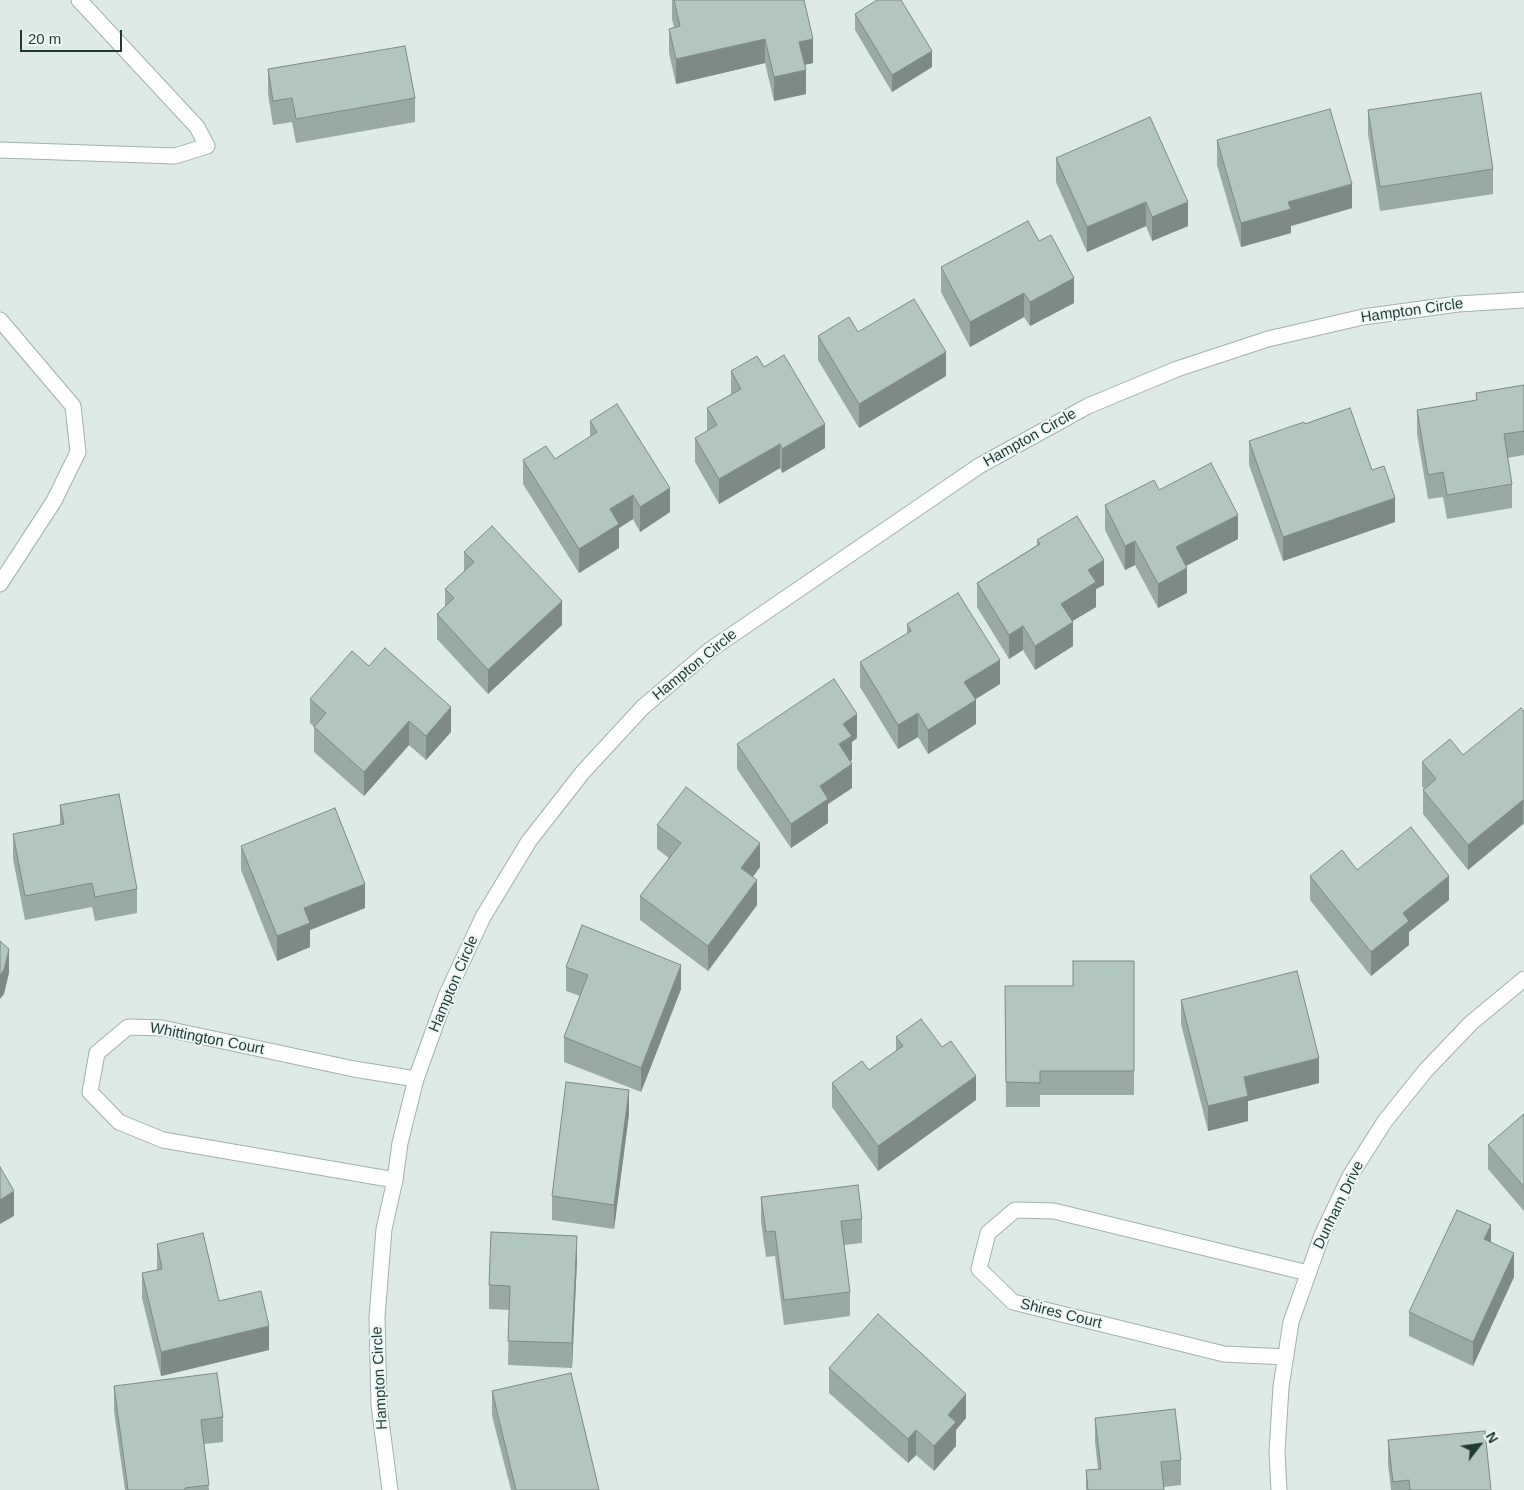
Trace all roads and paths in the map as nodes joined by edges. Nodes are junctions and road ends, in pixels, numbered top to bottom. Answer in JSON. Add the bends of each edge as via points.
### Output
{"nodes":[{"id":1,"x":78,"y":0,"type":"edge"},
{"id":2,"x":0,"y":150,"type":"edge"},
{"id":3,"x":1524,"y":300,"type":"edge"},
{"id":4,"x":0,"y":320,"type":"edge"},
{"id":5,"x":0,"y":584,"type":"edge"},
{"id":6,"x":1524,"y":979,"type":"edge"},
{"id":7,"x":416,"y":1079,"type":"junction"},
{"id":8,"x":395,"y":1180,"type":"junction"},
{"id":9,"x":1308,"y":1273,"type":"junction"},
{"id":10,"x":1286,"y":1357,"type":"junction"},
{"id":11,"x":390,"y":1490,"type":"edge"},
{"id":12,"x":1279,"y":1490,"type":"edge"}],
"edges":[{"from":1,"to":2,"type":"street","via":[[198,127],[207,146],[175,156]]},
{"from":3,"to":7,"type":"street","name":"Hampton Circle","via":[[1458,304],[1363,317],[1268,339],[1177,369],[1088,406],[979,466],[710,650],[636,714],[583,772],[529,841],[479,926],[446,996]]},
{"from":4,"to":5,"type":"street","via":[[73,406],[78,452],[54,501]]},
{"from":6,"to":9,"type":"street","name":"Dunham Drive","via":[[1471,1023],[1426,1070],[1385,1121],[1350,1176]]},
{"from":7,"to":8,"type":"street","name":"Hampton Circle","via":[[400,1143]]},
{"from":7,"to":8,"type":"street","name":"Whittington Court","via":[[354,1070],[162,1028],[128,1027],[97,1053],[90,1092],[119,1122],[163,1140]]},
{"from":8,"to":11,"type":"street","name":"Hampton Circle","via":[[384,1229],[377,1317],[379,1405]]},
{"from":9,"to":10,"type":"street","name":"Dunham Drive","via":[[1291,1322]]},
{"from":9,"to":10,"type":"street","name":"Shires Court","via":[[1054,1211],[1015,1210],[988,1233],[979,1269],[1013,1302],[1224,1354]]},
{"from":10,"to":12,"type":"street","name":"Dunham Drive","via":[[1277,1452]]}]}
